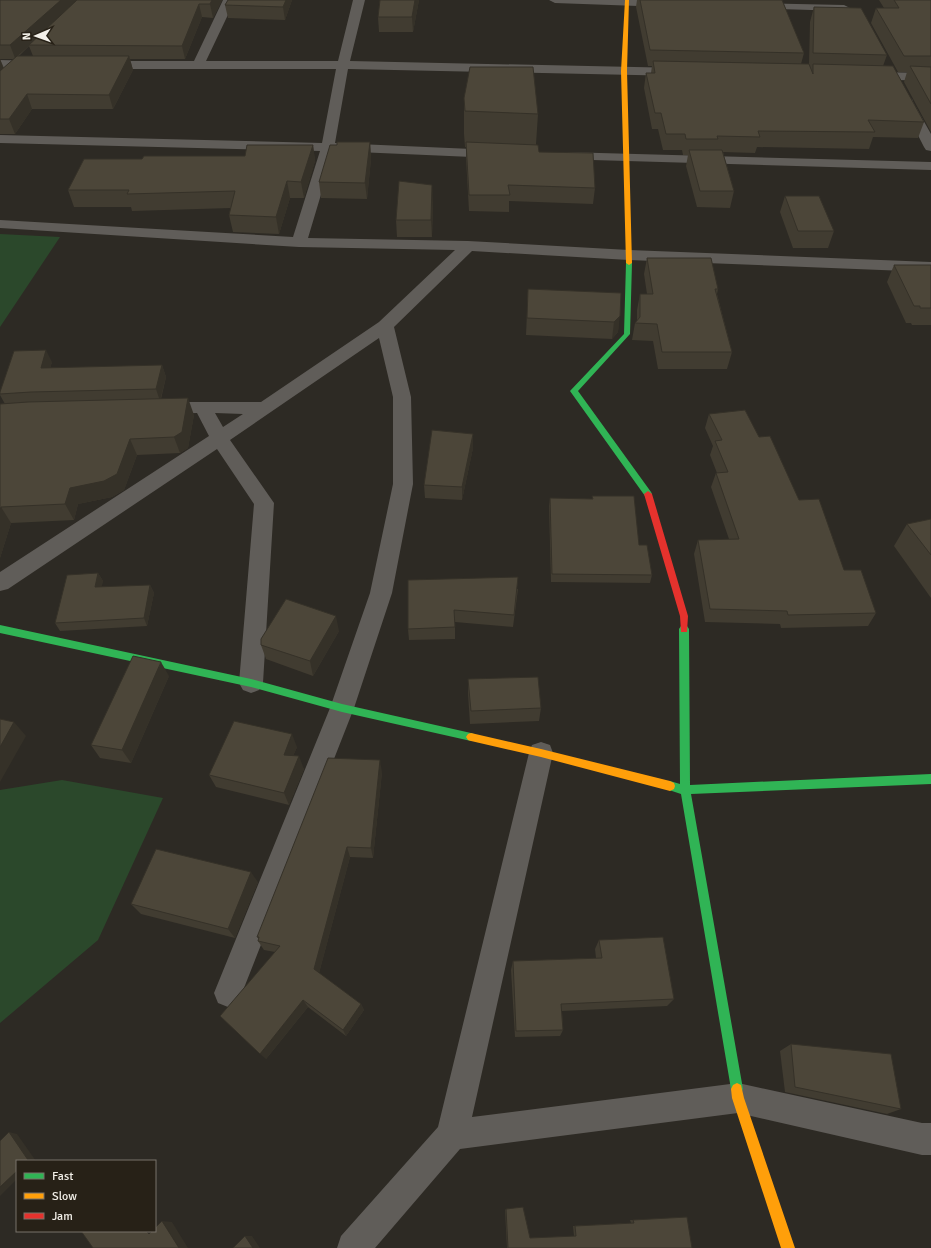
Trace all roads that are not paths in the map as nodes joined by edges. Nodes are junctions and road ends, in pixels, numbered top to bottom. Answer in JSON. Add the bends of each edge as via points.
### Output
{"nodes":[{"id":1,"x":229,"y":0,"type":"edge"},
{"id":2,"x":359,"y":0,"type":"edge"},
{"id":3,"x":555,"y":0,"type":"edge"},
{"id":4,"x":850,"y":0,"type":"edge"},
{"id":5,"x":627,"y":2,"type":"edge"},
{"id":6,"x":674,"y":4,"type":"edge"},
{"id":7,"x":745,"y":6,"type":"edge"},
{"id":8,"x":30,"y":54,"type":"edge"},
{"id":9,"x":886,"y":63,"type":"edge"},
{"id":10,"x":0,"y":64,"type":"edge"},
{"id":11,"x":49,"y":65,"type":"edge"},
{"id":12,"x":88,"y":65,"type":"edge"},
{"id":13,"x":198,"y":65,"type":"junction"},
{"id":14,"x":343,"y":65,"type":"junction"},
{"id":15,"x":14,"y":70,"type":"junction"},
{"id":16,"x":624,"y":71,"type":"junction"},
{"id":17,"x":696,"y":72,"type":"edge"},
{"id":18,"x":854,"y":76,"type":"edge"},
{"id":19,"x":893,"y":77,"type":"junction"},
{"id":20,"x":931,"y":78,"type":"edge"},
{"id":21,"x":0,"y":139,"type":"edge"},
{"id":22,"x":328,"y":147,"type":"junction"},
{"id":23,"x":931,"y":147,"type":"edge"},
{"id":24,"x":508,"y":154,"type":"edge"},
{"id":25,"x":548,"y":156,"type":"edge"},
{"id":26,"x":626,"y":159,"type":"junction"},
{"id":27,"x":931,"y":166,"type":"edge"},
{"id":28,"x":0,"y":224,"type":"edge"},
{"id":29,"x":299,"y":242,"type":"junction"},
{"id":30,"x":468,"y":246,"type":"junction"},
{"id":31,"x":629,"y":255,"type":"junction"},
{"id":32,"x":931,"y":267,"type":"edge"},
{"id":33,"x":385,"y":326,"type":"junction"},
{"id":34,"x":203,"y":407,"type":"junction"},
{"id":35,"x":147,"y":408,"type":"edge"},
{"id":36,"x":265,"y":408,"type":"junction"},
{"id":37,"x":219,"y":438,"type":"junction"},
{"id":38,"x":0,"y":583,"type":"edge"},
{"id":39,"x":0,"y":629,"type":"edge"},
{"id":40,"x":252,"y":683,"type":"junction"},
{"id":41,"x":342,"y":708,"type":"junction"},
{"id":42,"x":541,"y":753,"type":"junction"},
{"id":43,"x":931,"y":779,"type":"edge"},
{"id":44,"x":685,"y":790,"type":"junction"},
{"id":45,"x":228,"y":993,"type":"dead end"},
{"id":46,"x":738,"y":1098,"type":"junction"},
{"id":47,"x":452,"y":1135,"type":"junction"},
{"id":48,"x":931,"y":1139,"type":"edge"},
{"id":49,"x":353,"y":1248,"type":"edge"},
{"id":50,"x":788,"y":1248,"type":"edge"}],
"edges":[{"from":1,"to":13,"type":"street"},
{"from":2,"to":14,"type":"street"},
{"from":3,"to":5,"type":"street"},
{"from":4,"to":7,"type":"street","via":[[855,8]]},
{"from":5,"to":6,"type":"street"},
{"from":5,"to":16,"type":"street"},
{"from":8,"to":15,"type":"street"},
{"from":9,"to":19,"type":"street"},
{"from":10,"to":15,"type":"street"},
{"from":11,"to":15,"type":"street"},
{"from":12,"to":13,"type":"street"},
{"from":13,"to":14,"type":"street"},
{"from":14,"to":16,"type":"street"},
{"from":14,"to":22,"type":"street"},
{"from":16,"to":17,"type":"street"},
{"from":16,"to":26,"type":"street"},
{"from":18,"to":19,"type":"street"},
{"from":19,"to":20,"type":"street"},
{"from":19,"to":23,"type":"street"},
{"from":21,"to":22,"type":"street"},
{"from":22,"to":24,"type":"street"},
{"from":22,"to":29,"type":"street"},
{"from":25,"to":26,"type":"street"},
{"from":26,"to":27,"type":"street"},
{"from":26,"to":31,"type":"street"},
{"from":28,"to":29,"type":"street"},
{"from":29,"to":30,"type":"street"},
{"from":30,"to":31,"type":"street"},
{"from":30,"to":33,"type":"street"},
{"from":31,"to":32,"type":"street"},
{"from":31,"to":44,"type":"street","via":[[627,334],[574,391],[647,491],[684,616]]},
{"from":33,"to":36,"type":"street"},
{"from":33,"to":41,"type":"street","via":[[402,397],[403,484],[381,593]]},
{"from":34,"to":35,"type":"street"},
{"from":34,"to":36,"type":"street"},
{"from":34,"to":37,"type":"street"},
{"from":36,"to":37,"type":"street"},
{"from":37,"to":38,"type":"street"},
{"from":37,"to":40,"type":"street","via":[[264,503]]},
{"from":39,"to":40,"type":"street"},
{"from":40,"to":41,"type":"street"},
{"from":41,"to":42,"type":"street"},
{"from":41,"to":45,"type":"street"},
{"from":42,"to":44,"type":"street"},
{"from":42,"to":47,"type":"street"},
{"from":43,"to":44,"type":"street"},
{"from":44,"to":46,"type":"street"},
{"from":46,"to":47,"type":"street"},
{"from":46,"to":48,"type":"street"},
{"from":46,"to":50,"type":"street"},
{"from":47,"to":49,"type":"street"}]}
